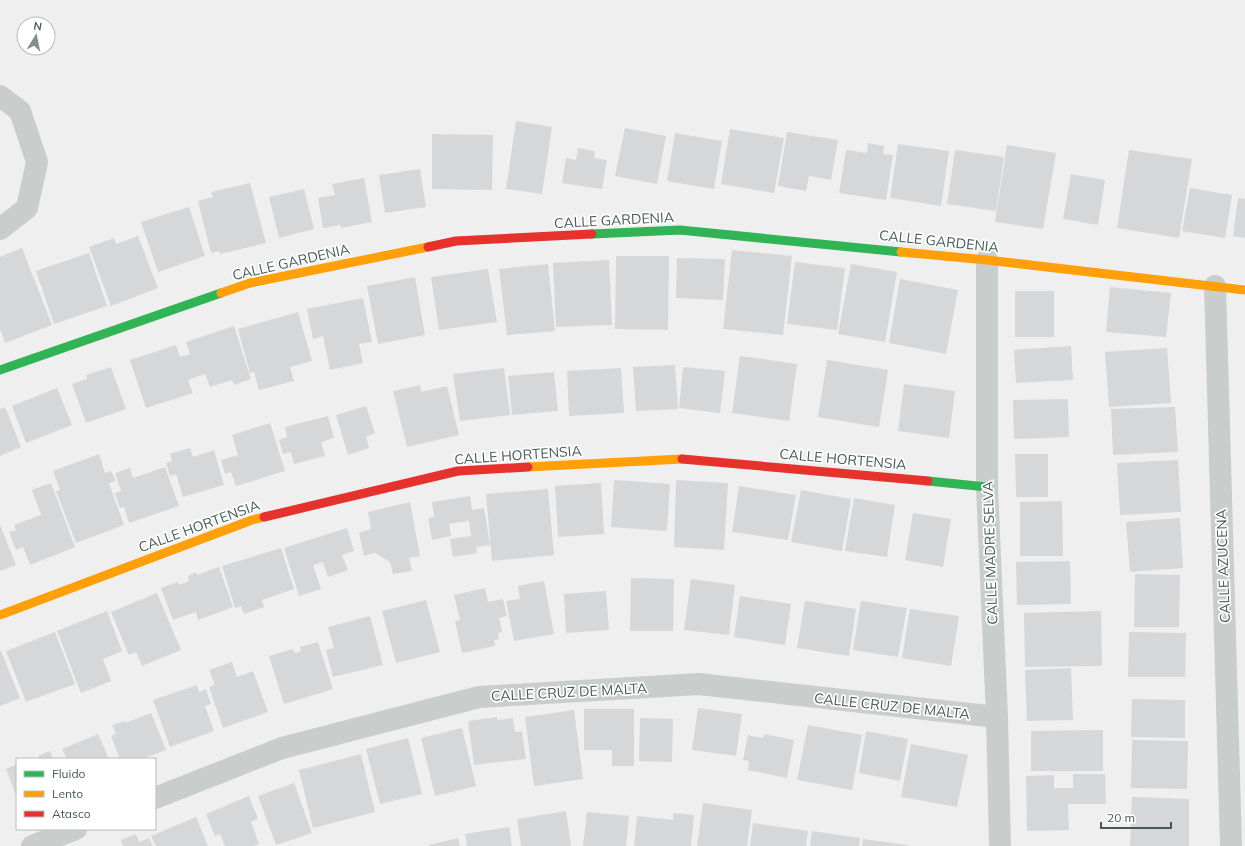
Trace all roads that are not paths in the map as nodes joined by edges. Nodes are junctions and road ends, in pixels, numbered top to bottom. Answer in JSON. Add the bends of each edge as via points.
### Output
{"nodes":[{"id":1,"x":0,"y":96,"type":"edge"},
{"id":2,"x":0,"y":229,"type":"edge"},
{"id":3,"x":987,"y":260,"type":"junction"},
{"id":4,"x":1215,"y":286,"type":"junction"},
{"id":5,"x":1245,"y":290,"type":"edge"},
{"id":6,"x":0,"y":370,"type":"edge"},
{"id":7,"x":987,"y":487,"type":"junction"},
{"id":8,"x":0,"y":615,"type":"edge"},
{"id":9,"x":997,"y":717,"type":"junction"},
{"id":10,"x":156,"y":798,"type":"edge"},
{"id":11,"x":73,"y":830,"type":"edge"},
{"id":12,"x":32,"y":846,"type":"edge"},
{"id":13,"x":1000,"y":846,"type":"edge"},
{"id":14,"x":1231,"y":846,"type":"edge"}],
"edges":[{"from":1,"to":2,"type":"street","via":[[20,111],[37,162],[26,208]]},
{"from":3,"to":4,"type":"street","name":"CALLE GARDENIA"},
{"from":3,"to":6,"type":"street","name":"CALLE GARDENIA","via":[[680,230],[456,241],[250,283]]},
{"from":3,"to":7,"type":"street","name":"CALLE MADRE SELVA"},
{"from":4,"to":5,"type":"street","name":"CALLE GARDENIA"},
{"from":4,"to":14,"type":"street","name":"CALLE AZUCENA"},
{"from":7,"to":8,"type":"street","name":"CALLE HORTENSIA","via":[[687,459],[458,471],[252,520]]},
{"from":7,"to":9,"type":"street","name":"CALLE MADRE SELVA"},
{"from":9,"to":10,"type":"street","name":"CALLE CRUZ DE MALTA","via":[[699,684],[479,697],[282,748]]},
{"from":9,"to":13,"type":"street","name":"CALLE MADRE SELVA"},
{"from":11,"to":12,"type":"street"}]}
